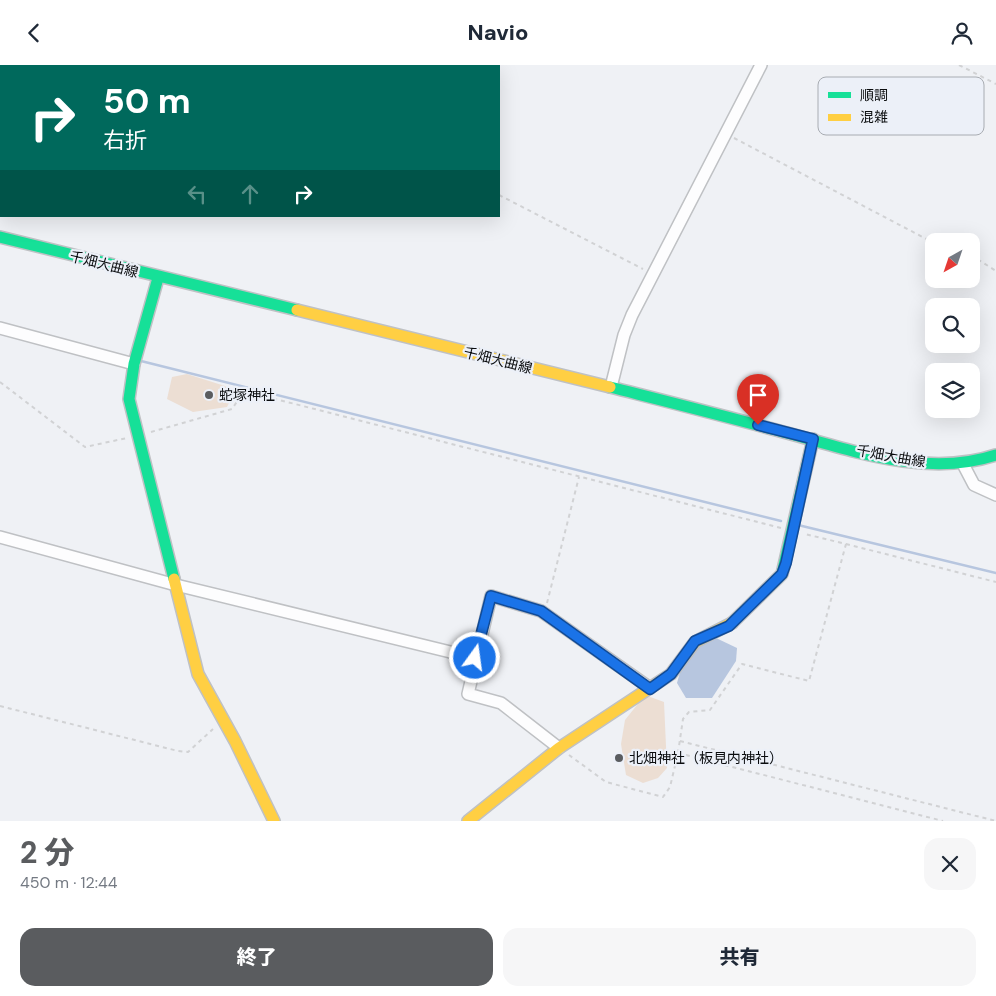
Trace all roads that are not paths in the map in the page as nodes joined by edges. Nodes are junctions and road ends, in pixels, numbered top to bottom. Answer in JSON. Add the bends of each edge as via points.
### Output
{"nodes":[{"id":1,"x":761,"y":65,"type":"edge"},
{"id":2,"x":0,"y":237,"type":"edge"},
{"id":3,"x":158,"y":277,"type":"junction"},
{"id":4,"x":0,"y":328,"type":"edge"},
{"id":5,"x":134,"y":364,"type":"junction"},
{"id":6,"x":612,"y":387,"type":"junction"},
{"id":7,"x":813,"y":439,"type":"junction"},
{"id":8,"x":996,"y":455,"type":"edge"},
{"id":9,"x":963,"y":464,"type":"junction"},
{"id":10,"x":996,"y":495,"type":"edge"},
{"id":11,"x":0,"y":537,"type":"edge"},
{"id":12,"x":176,"y":585,"type":"junction"},
{"id":13,"x":475,"y":658,"type":"junction"},
{"id":14,"x":650,"y":689,"type":"junction"},
{"id":15,"x":559,"y":747,"type":"junction"},
{"id":16,"x":274,"y":821,"type":"edge"},
{"id":17,"x":468,"y":821,"type":"edge"}],
"edges":[{"from":1,"to":6,"type":"street","via":[[624,335]]},
{"from":2,"to":3,"type":"street","name":"千畑大曲線"},
{"from":3,"to":5,"type":"street"},
{"from":3,"to":6,"type":"street","name":"千畑大曲線"},
{"from":4,"to":5,"type":"street"},
{"from":5,"to":12,"type":"street","via":[[129,399]]},
{"from":6,"to":7,"type":"street","name":"千畑大曲線"},
{"from":7,"to":9,"type":"street","name":"千畑大曲線","via":[[908,461]]},
{"from":7,"to":14,"type":"street","via":[[782,574],[729,626],[695,641],[671,674]]},
{"from":8,"to":9,"type":"street","name":"千畑大曲線"},
{"from":9,"to":10,"type":"street","via":[[974,485]]},
{"from":11,"to":12,"type":"street"},
{"from":12,"to":13,"type":"street"},
{"from":12,"to":16,"type":"street","via":[[198,674]]},
{"from":13,"to":14,"type":"street","via":[[491,596],[541,611]]},
{"from":13,"to":15,"type":"street","via":[[468,694],[500,703]]},
{"from":14,"to":15,"type":"street"},
{"from":15,"to":17,"type":"street"}]}
